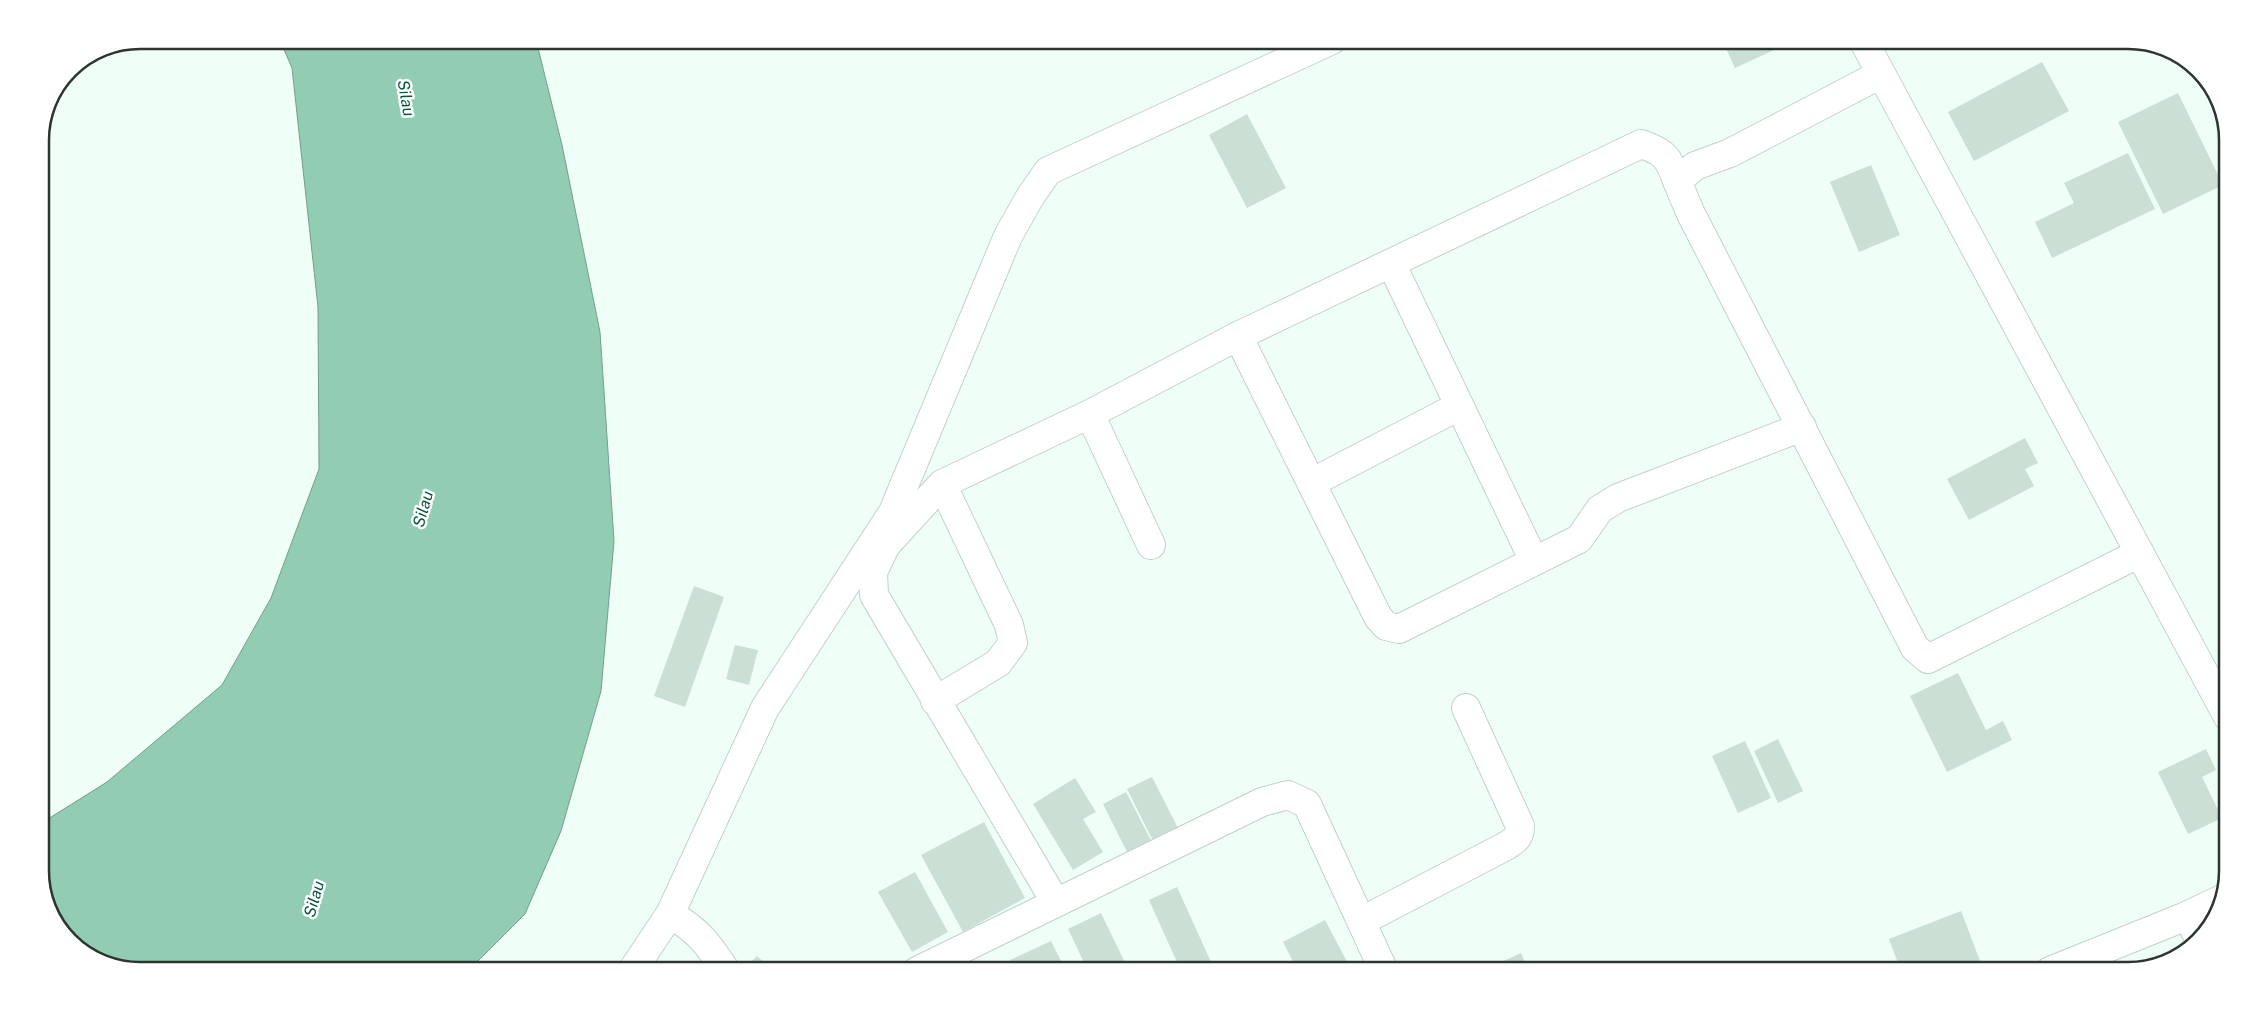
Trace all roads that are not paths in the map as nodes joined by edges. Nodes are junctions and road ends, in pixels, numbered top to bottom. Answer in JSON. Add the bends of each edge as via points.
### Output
{"nodes":[{"id":1,"x":1312,"y":49,"type":"edge"},
{"id":2,"x":1868,"y":49,"type":"edge"},
{"id":3,"x":1881,"y":74,"type":"junction"},
{"id":4,"x":1677,"y":181,"type":"junction"},
{"id":5,"x":1391,"y":263,"type":"junction"},
{"id":6,"x":1238,"y":336,"type":"junction"},
{"id":7,"x":1459,"y":406,"type":"junction"},
{"id":8,"x":1090,"y":414,"type":"junction"},
{"id":9,"x":1802,"y":427,"type":"junction"},
{"id":10,"x":1311,"y":483,"type":"junction"},
{"id":11,"x":942,"y":484,"type":"junction"},
{"id":12,"x":1151,"y":545,"type":"dead end"},
{"id":13,"x":2140,"y":554,"type":"junction"},
{"id":14,"x":1534,"y":561,"type":"junction"},
{"id":15,"x":2219,"y":700,"type":"edge"},
{"id":16,"x":936,"y":701,"type":"junction"},
{"id":17,"x":1466,"y":708,"type":"dead end"},
{"id":18,"x":1056,"y":903,"type":"junction"},
{"id":19,"x":2211,"y":908,"type":"edge"},
{"id":20,"x":670,"y":914,"type":"junction"},
{"id":21,"x":1362,"y":921,"type":"junction"},
{"id":22,"x":2189,"y":928,"type":"edge"},
{"id":23,"x":638,"y":962,"type":"edge"},
{"id":24,"x":720,"y":962,"type":"edge"},
{"id":25,"x":935,"y":962,"type":"edge"},
{"id":26,"x":1380,"y":962,"type":"edge"},
{"id":27,"x":2079,"y":962,"type":"edge"}],
"edges":[{"from":1,"to":20,"type":"street","via":[[1048,171],[1008,236],[892,512],[765,708]]},
{"from":2,"to":3,"type":"street"},
{"from":3,"to":4,"type":"street","via":[[1730,152],[1695,166]]},
{"from":3,"to":13,"type":"street"},
{"from":4,"to":5,"type":"street","via":[[1670,161],[1658,150],[1641,144]]},
{"from":4,"to":9,"type":"street"},
{"from":5,"to":6,"type":"street"},
{"from":5,"to":7,"type":"street"},
{"from":6,"to":8,"type":"street"},
{"from":6,"to":10,"type":"street"},
{"from":7,"to":10,"type":"street"},
{"from":7,"to":14,"type":"street"},
{"from":8,"to":11,"type":"street"},
{"from":8,"to":12,"type":"street"},
{"from":9,"to":13,"type":"street","via":[[1915,648],[1928,659]]},
{"from":9,"to":14,"type":"street","via":[[1618,498],[1600,509],[1579,539]]},
{"from":10,"to":14,"type":"street","via":[[1378,618],[1386,626],[1398,629]]},
{"from":11,"to":16,"type":"street","via":[[886,545],[873,572],[874,595]]},
{"from":11,"to":16,"type":"street","via":[[1009,625],[1013,643],[998,663]]},
{"from":13,"to":15,"type":"street"},
{"from":16,"to":18,"type":"street"},
{"from":17,"to":21,"type":"street","via":[[1520,826],[1520,834],[1517,840]]},
{"from":18,"to":21,"type":"street","via":[[1262,802],[1288,795],[1307,804]]},
{"from":18,"to":25,"type":"street"},
{"from":19,"to":22,"type":"street"},
{"from":20,"to":23,"type":"street"},
{"from":20,"to":24,"type":"street","via":[[692,927]]},
{"from":21,"to":26,"type":"street"},
{"from":22,"to":27,"type":"street"}]}
